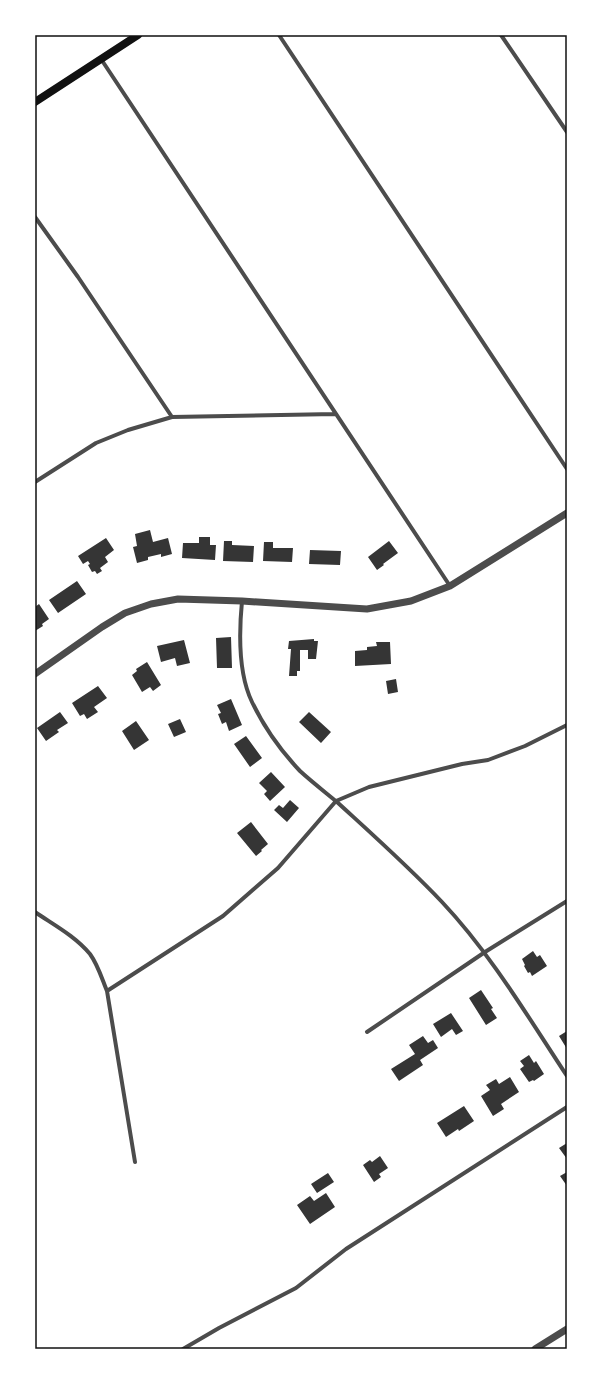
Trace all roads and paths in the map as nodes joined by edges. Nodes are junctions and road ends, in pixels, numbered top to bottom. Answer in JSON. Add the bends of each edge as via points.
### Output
{"nodes":[{"id":1,"x":138,"y":35,"type":"edge"},
{"id":2,"x":279,"y":35,"type":"edge"},
{"id":3,"x":501,"y":35,"type":"edge"},
{"id":4,"x":101,"y":59,"type":"junction"},
{"id":5,"x":35,"y":102,"type":"edge"},
{"id":6,"x":567,"y":132,"type":"edge"},
{"id":7,"x":35,"y":217,"type":"edge"},
{"id":8,"x":335,"y":414,"type":"junction"},
{"id":9,"x":172,"y":417,"type":"junction"},
{"id":10,"x":567,"y":470,"type":"edge"},
{"id":11,"x":35,"y":482,"type":"edge"},
{"id":12,"x":567,"y":513,"type":"edge"},
{"id":13,"x":450,"y":586,"type":"junction"},
{"id":14,"x":242,"y":601,"type":"junction"},
{"id":15,"x":35,"y":674,"type":"edge"},
{"id":16,"x":567,"y":724,"type":"edge"},
{"id":17,"x":336,"y":801,"type":"junction"},
{"id":18,"x":567,"y":901,"type":"edge"},
{"id":19,"x":35,"y":912,"type":"edge"},
{"id":20,"x":485,"y":952,"type":"junction"},
{"id":21,"x":107,"y":991,"type":"junction"},
{"id":22,"x":367,"y":1032,"type":"dead end"},
{"id":23,"x":567,"y":1076,"type":"edge"},
{"id":24,"x":567,"y":1107,"type":"edge"},
{"id":25,"x":135,"y":1162,"type":"dead end"},
{"id":26,"x":567,"y":1329,"type":"edge"},
{"id":27,"x":184,"y":1349,"type":"edge"},
{"id":28,"x":535,"y":1349,"type":"edge"}],
"edges":[{"from":1,"to":4,"type":"main road"},
{"from":2,"to":10,"type":"street"},
{"from":3,"to":6,"type":"street"},
{"from":4,"to":5,"type":"main road"},
{"from":4,"to":8,"type":"street"},
{"from":7,"to":9,"type":"street"},
{"from":8,"to":9,"type":"street"},
{"from":8,"to":13,"type":"street"},
{"from":9,"to":11,"type":"street","via":[[96,443]]},
{"from":12,"to":13,"type":"street"},
{"from":13,"to":14,"type":"street","via":[[411,601],[367,609]]},
{"from":14,"to":15,"type":"street","via":[[178,599],[151,604],[125,613]]},
{"from":14,"to":17,"type":"street","via":[[240,651],[251,701],[267,730],[288,757]]},
{"from":16,"to":17,"type":"street","via":[[525,746],[488,760],[369,787]]},
{"from":17,"to":20,"type":"street","via":[[443,903]]},
{"from":17,"to":21,"type":"street","via":[[278,868],[240,902],[223,916]]},
{"from":18,"to":20,"type":"street"},
{"from":19,"to":21,"type":"street","via":[[72,936],[90,954]]},
{"from":20,"to":22,"type":"street"},
{"from":20,"to":23,"type":"street"},
{"from":21,"to":25,"type":"street"},
{"from":24,"to":27,"type":"street","via":[[346,1249],[296,1288]]},
{"from":26,"to":28,"type":"street"}]}
